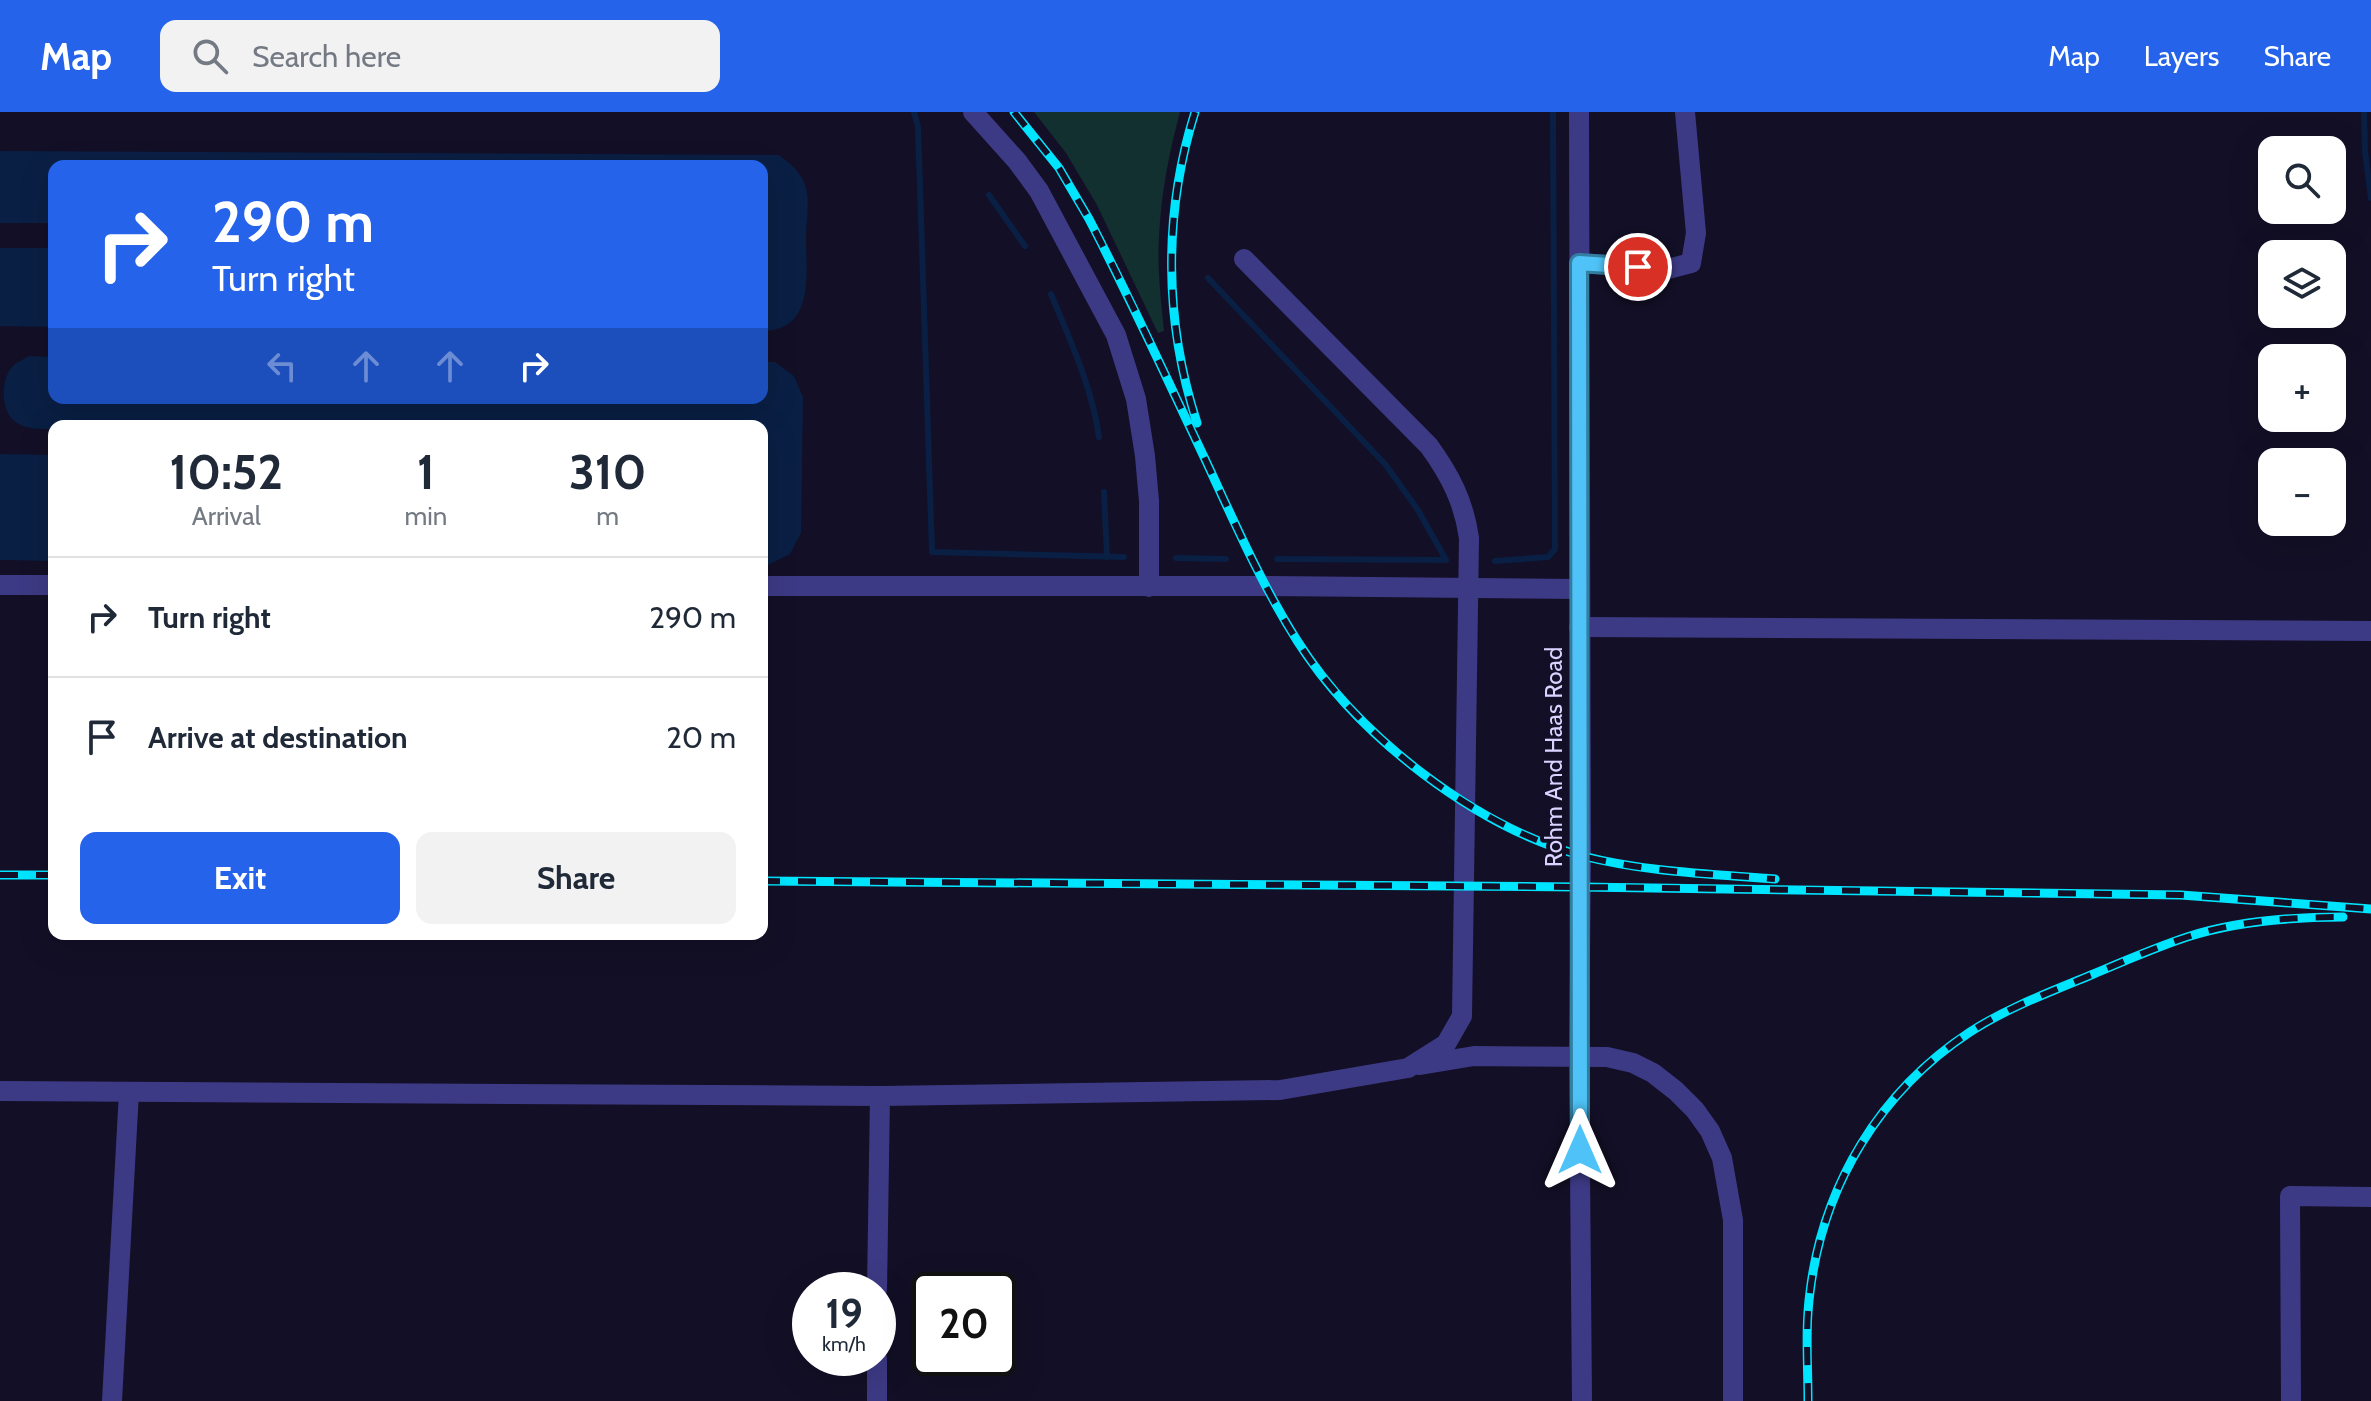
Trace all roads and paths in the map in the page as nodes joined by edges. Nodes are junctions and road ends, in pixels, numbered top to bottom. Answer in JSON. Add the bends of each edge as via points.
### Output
{"nodes":[{"id":1,"x":973,"y":112,"type":"edge"},
{"id":2,"x":1579,"y":112,"type":"edge"},
{"id":3,"x":1685,"y":112,"type":"edge"},
{"id":4,"x":1244,"y":259,"type":"dead end"},
{"id":5,"x":1579,"y":263,"type":"junction"},
{"id":6,"x":0,"y":585,"type":"edge"},
{"id":7,"x":48,"y":585,"type":"edge"},
{"id":8,"x":768,"y":586,"type":"edge"},
{"id":9,"x":1149,"y":587,"type":"junction"},
{"id":10,"x":1468,"y":587,"type":"junction"},
{"id":11,"x":1579,"y":589,"type":"junction"},
{"id":12,"x":1579,"y":627,"type":"junction"},
{"id":13,"x":2371,"y":631,"type":"edge"},
{"id":14,"x":1579,"y":1056,"type":"junction"},
{"id":15,"x":1408,"y":1068,"type":"junction"},
{"id":16,"x":0,"y":1091,"type":"edge"},
{"id":17,"x":129,"y":1092,"type":"junction"},
{"id":18,"x":880,"y":1096,"type":"junction"},
{"id":19,"x":2371,"y":1197,"type":"edge"},
{"id":20,"x":877,"y":1272,"type":"edge"},
{"id":21,"x":877,"y":1376,"type":"edge"},
{"id":22,"x":112,"y":1401,"type":"edge"},
{"id":23,"x":877,"y":1401,"type":"edge"},
{"id":24,"x":1582,"y":1401,"type":"edge"},
{"id":25,"x":1733,"y":1401,"type":"edge"},
{"id":26,"x":2291,"y":1401,"type":"edge"}],
"edges":[{"from":1,"to":9,"type":"street","via":[[1039,191],[1116,335],[1136,399],[1145,456]]},
{"from":2,"to":5,"type":"street","name":"Rohm And Haas Road"},
{"from":3,"to":5,"type":"street","via":[[1696,233],[1691,263],[1668,269]]},
{"from":4,"to":10,"type":"street","via":[[1443,465],[1466,516]]},
{"from":5,"to":11,"type":"street","name":"Rohm And Haas Road"},
{"from":6,"to":7,"type":"street"},
{"from":8,"to":9,"type":"street"},
{"from":9,"to":10,"type":"street"},
{"from":10,"to":11,"type":"street"},
{"from":10,"to":15,"type":"street","via":[[1462,1016],[1446,1044]]},
{"from":11,"to":12,"type":"street","name":"Rohm And Haas Road"},
{"from":12,"to":13,"type":"street"},
{"from":12,"to":14,"type":"street","name":"Rohm And Haas Road"},
{"from":14,"to":15,"type":"street","via":[[1474,1056]]},
{"from":14,"to":24,"type":"street","name":"Rohm And Haas Road"},
{"from":14,"to":25,"type":"street","via":[[1607,1057],[1653,1073],[1695,1110],[1710,1131],[1722,1158],[1733,1220]]},
{"from":15,"to":18,"type":"street","via":[[1280,1090]]},
{"from":16,"to":17,"type":"street"},
{"from":17,"to":18,"type":"street"},
{"from":17,"to":22,"type":"street"},
{"from":18,"to":20,"type":"street"},
{"from":19,"to":26,"type":"street","via":[[2290,1196]]},
{"from":21,"to":23,"type":"street"}]}
